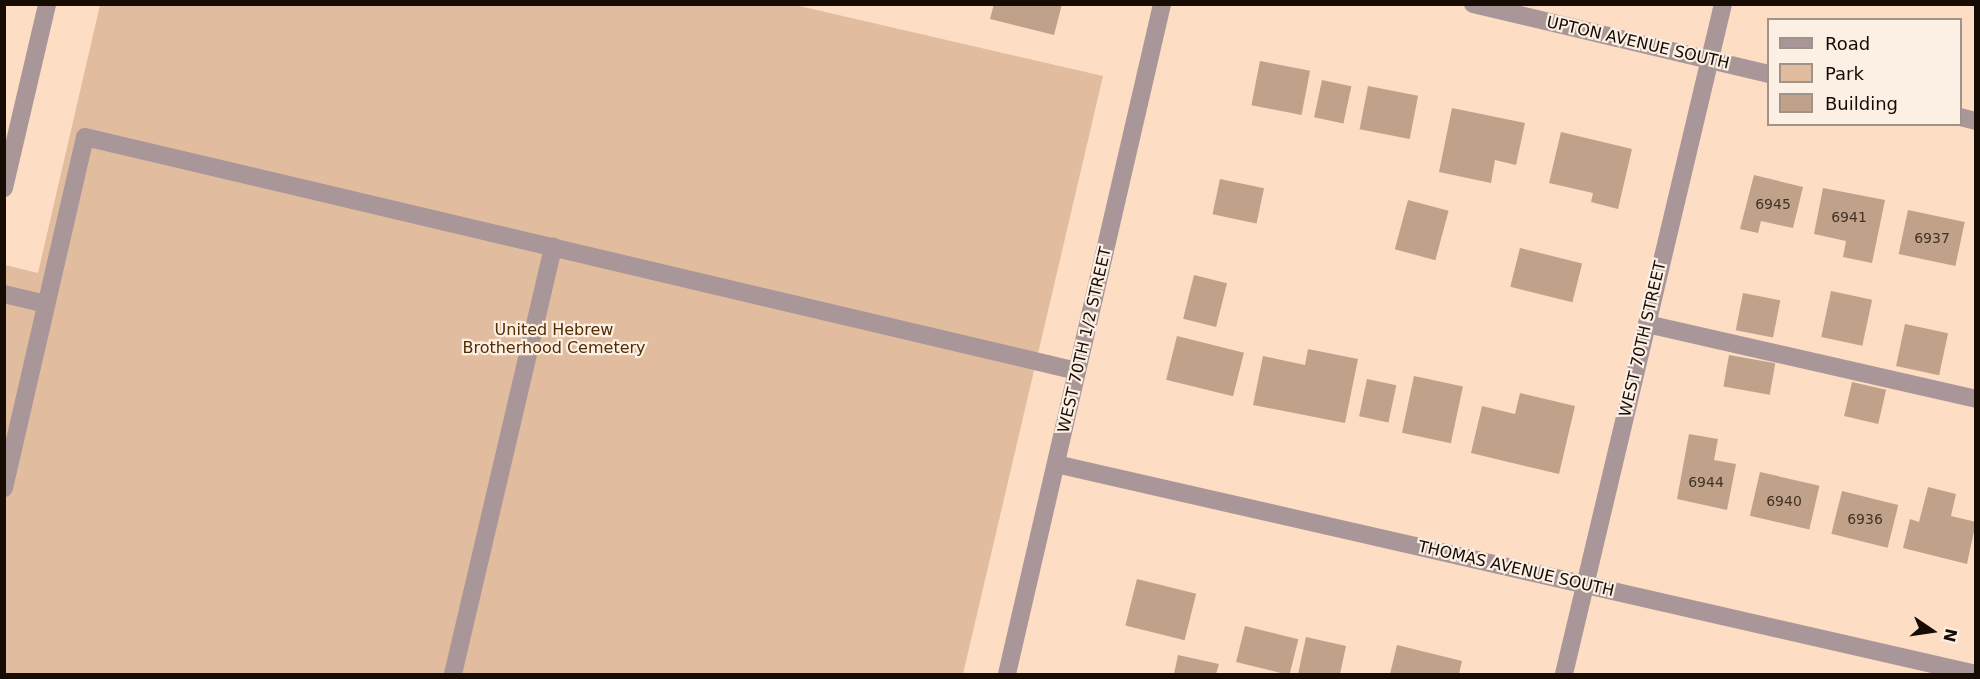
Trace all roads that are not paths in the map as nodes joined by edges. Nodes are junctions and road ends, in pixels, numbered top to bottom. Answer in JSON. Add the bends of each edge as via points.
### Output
{"nodes":[{"id":1,"x":47,"y":4,"type":"edge"},
{"id":2,"x":1162,"y":4,"type":"edge"},
{"id":3,"x":1473,"y":4,"type":"edge"},
{"id":4,"x":1723,"y":4,"type":"edge"},
{"id":5,"x":1710,"y":60,"type":"junction"},
{"id":6,"x":1767,"y":74,"type":"edge"},
{"id":7,"x":4,"y":188,"type":"edge"},
{"id":8,"x":553,"y":247,"type":"junction"},
{"id":9,"x":4,"y":294,"type":"edge"},
{"id":10,"x":46,"y":304,"type":"junction"},
{"id":11,"x":1647,"y":324,"type":"junction"},
{"id":12,"x":1077,"y":371,"type":"junction"},
{"id":13,"x":1976,"y":399,"type":"edge"},
{"id":14,"x":1056,"y":464,"type":"junction"},
{"id":15,"x":4,"y":488,"type":"edge"},
{"id":16,"x":1585,"y":585,"type":"junction"},
{"id":17,"x":1976,"y":674,"type":"edge"},
{"id":18,"x":453,"y":675,"type":"edge"},
{"id":19,"x":1006,"y":675,"type":"edge"},
{"id":20,"x":1564,"y":675,"type":"edge"}],
"edges":[{"from":1,"to":7,"type":"street"},
{"from":2,"to":12,"type":"street","name":"WEST 70TH 1/2 STREET"},
{"from":3,"to":5,"type":"street","name":"UPTON AVENUE SOUTH"},
{"from":4,"to":5,"type":"street","name":"WEST 70TH STREET"},
{"from":5,"to":6,"type":"street","name":"UPTON AVENUE SOUTH"},
{"from":5,"to":11,"type":"street","name":"WEST 70TH STREET"},
{"from":8,"to":10,"type":"street","via":[[85,137]]},
{"from":8,"to":12,"type":"street"},
{"from":8,"to":18,"type":"street"},
{"from":9,"to":10,"type":"street"},
{"from":10,"to":15,"type":"street"},
{"from":11,"to":13,"type":"street"},
{"from":11,"to":16,"type":"street","name":"WEST 70TH STREET"},
{"from":12,"to":14,"type":"street","name":"WEST 70TH 1/2 STREET"},
{"from":14,"to":16,"type":"street","name":"THOMAS AVENUE SOUTH"},
{"from":14,"to":19,"type":"street","name":"WEST 70TH 1/2 STREET"},
{"from":16,"to":17,"type":"street","name":"THOMAS AVENUE SOUTH"},
{"from":16,"to":20,"type":"street","name":"WEST 70TH STREET"}]}
